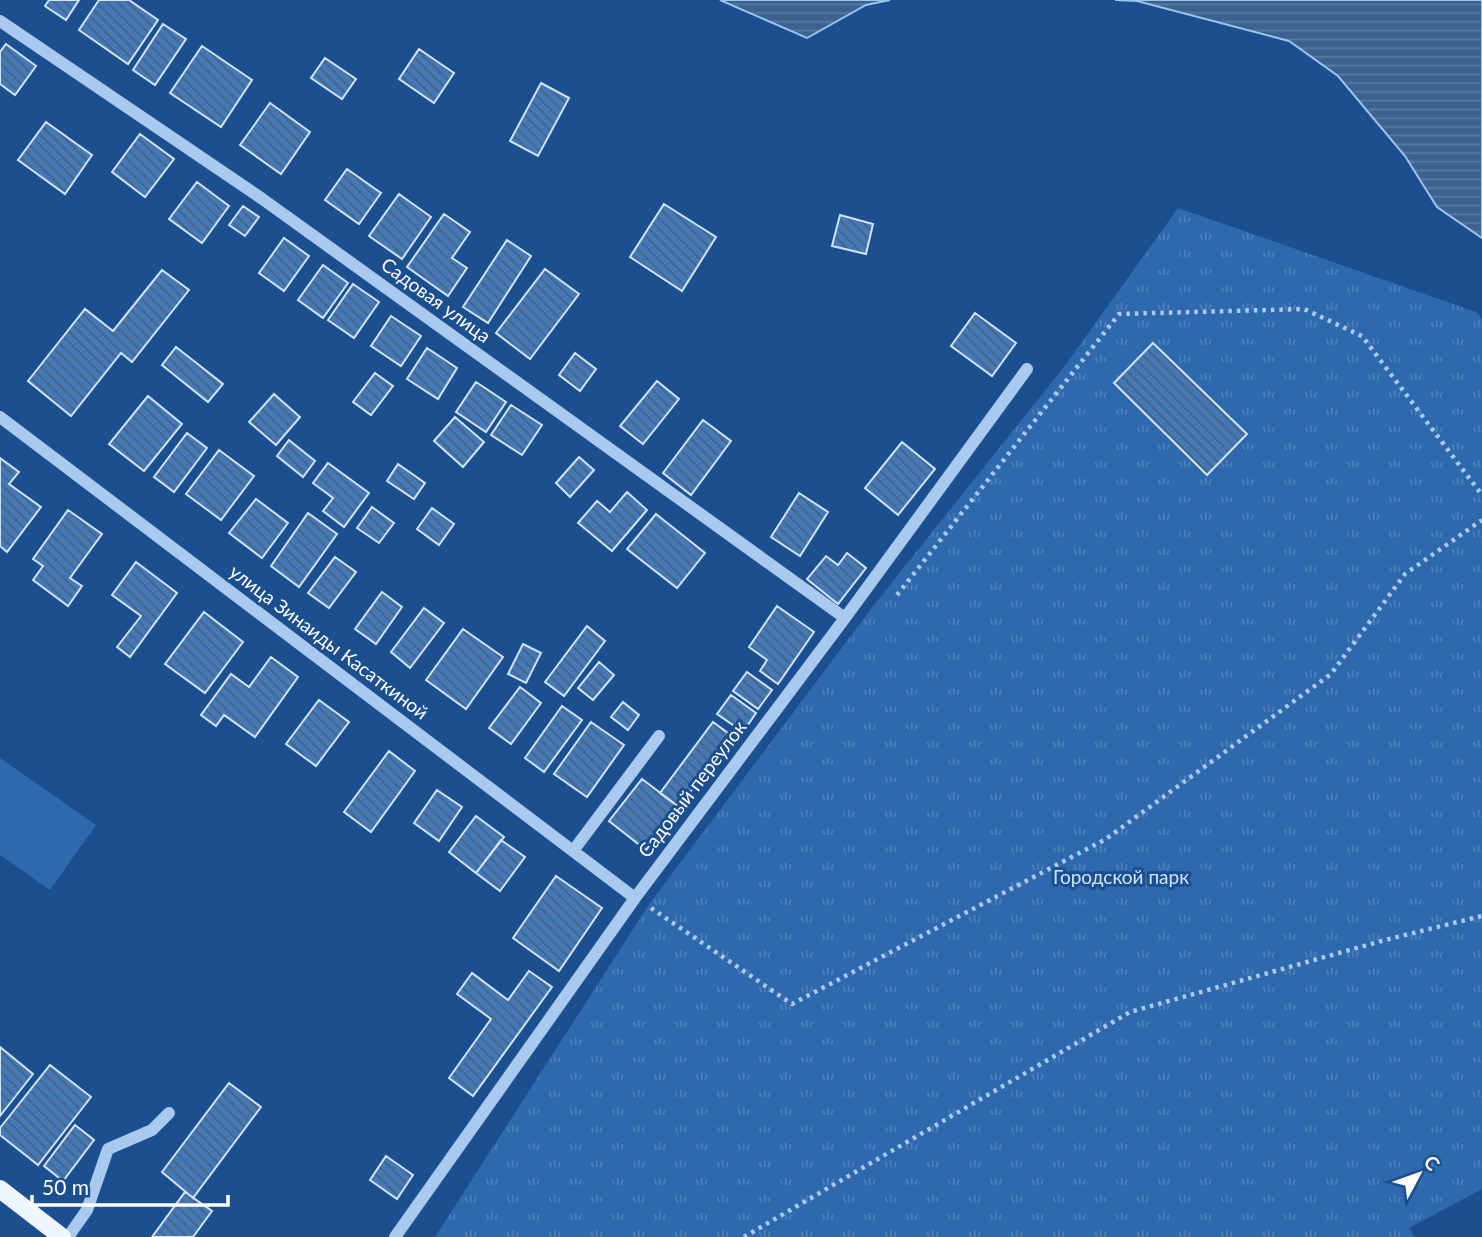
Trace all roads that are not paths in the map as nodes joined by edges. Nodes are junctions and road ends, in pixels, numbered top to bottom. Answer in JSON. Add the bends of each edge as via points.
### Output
{"nodes":[{"id":1,"x":0,"y":21,"type":"edge"},
{"id":2,"x":1027,"y":369,"type":"dead end"},
{"id":3,"x":0,"y":417,"type":"edge"},
{"id":4,"x":845,"y":618,"type":"junction"},
{"id":5,"x":659,"y":736,"type":"dead end"},
{"id":6,"x":573,"y":851,"type":"junction"},
{"id":7,"x":635,"y":898,"type":"junction"},
{"id":8,"x":169,"y":1113,"type":"dead end"},
{"id":9,"x":0,"y":1189,"type":"edge"},
{"id":10,"x":62,"y":1237,"type":"edge"},
{"id":11,"x":68,"y":1237,"type":"edge"},
{"id":12,"x":395,"y":1237,"type":"edge"}],
"edges":[{"from":1,"to":4,"type":"street","name":"Садовая улица","via":[[261,198]]},
{"from":2,"to":4,"type":"street","name":"Садовый переулок"},
{"from":3,"to":6,"type":"street","name":"улица Зинаиды Касаткиной"},
{"from":4,"to":7,"type":"street","name":"Садовый переулок"},
{"from":5,"to":6,"type":"street"},
{"from":6,"to":7,"type":"street","name":"улица Зинаиды Касаткиной"},
{"from":7,"to":12,"type":"street","name":"Садовый переулок"},
{"from":8,"to":11,"type":"street","via":[[152,1130],[107,1149],[87,1210]]},
{"from":9,"to":10,"type":"main road"}]}
